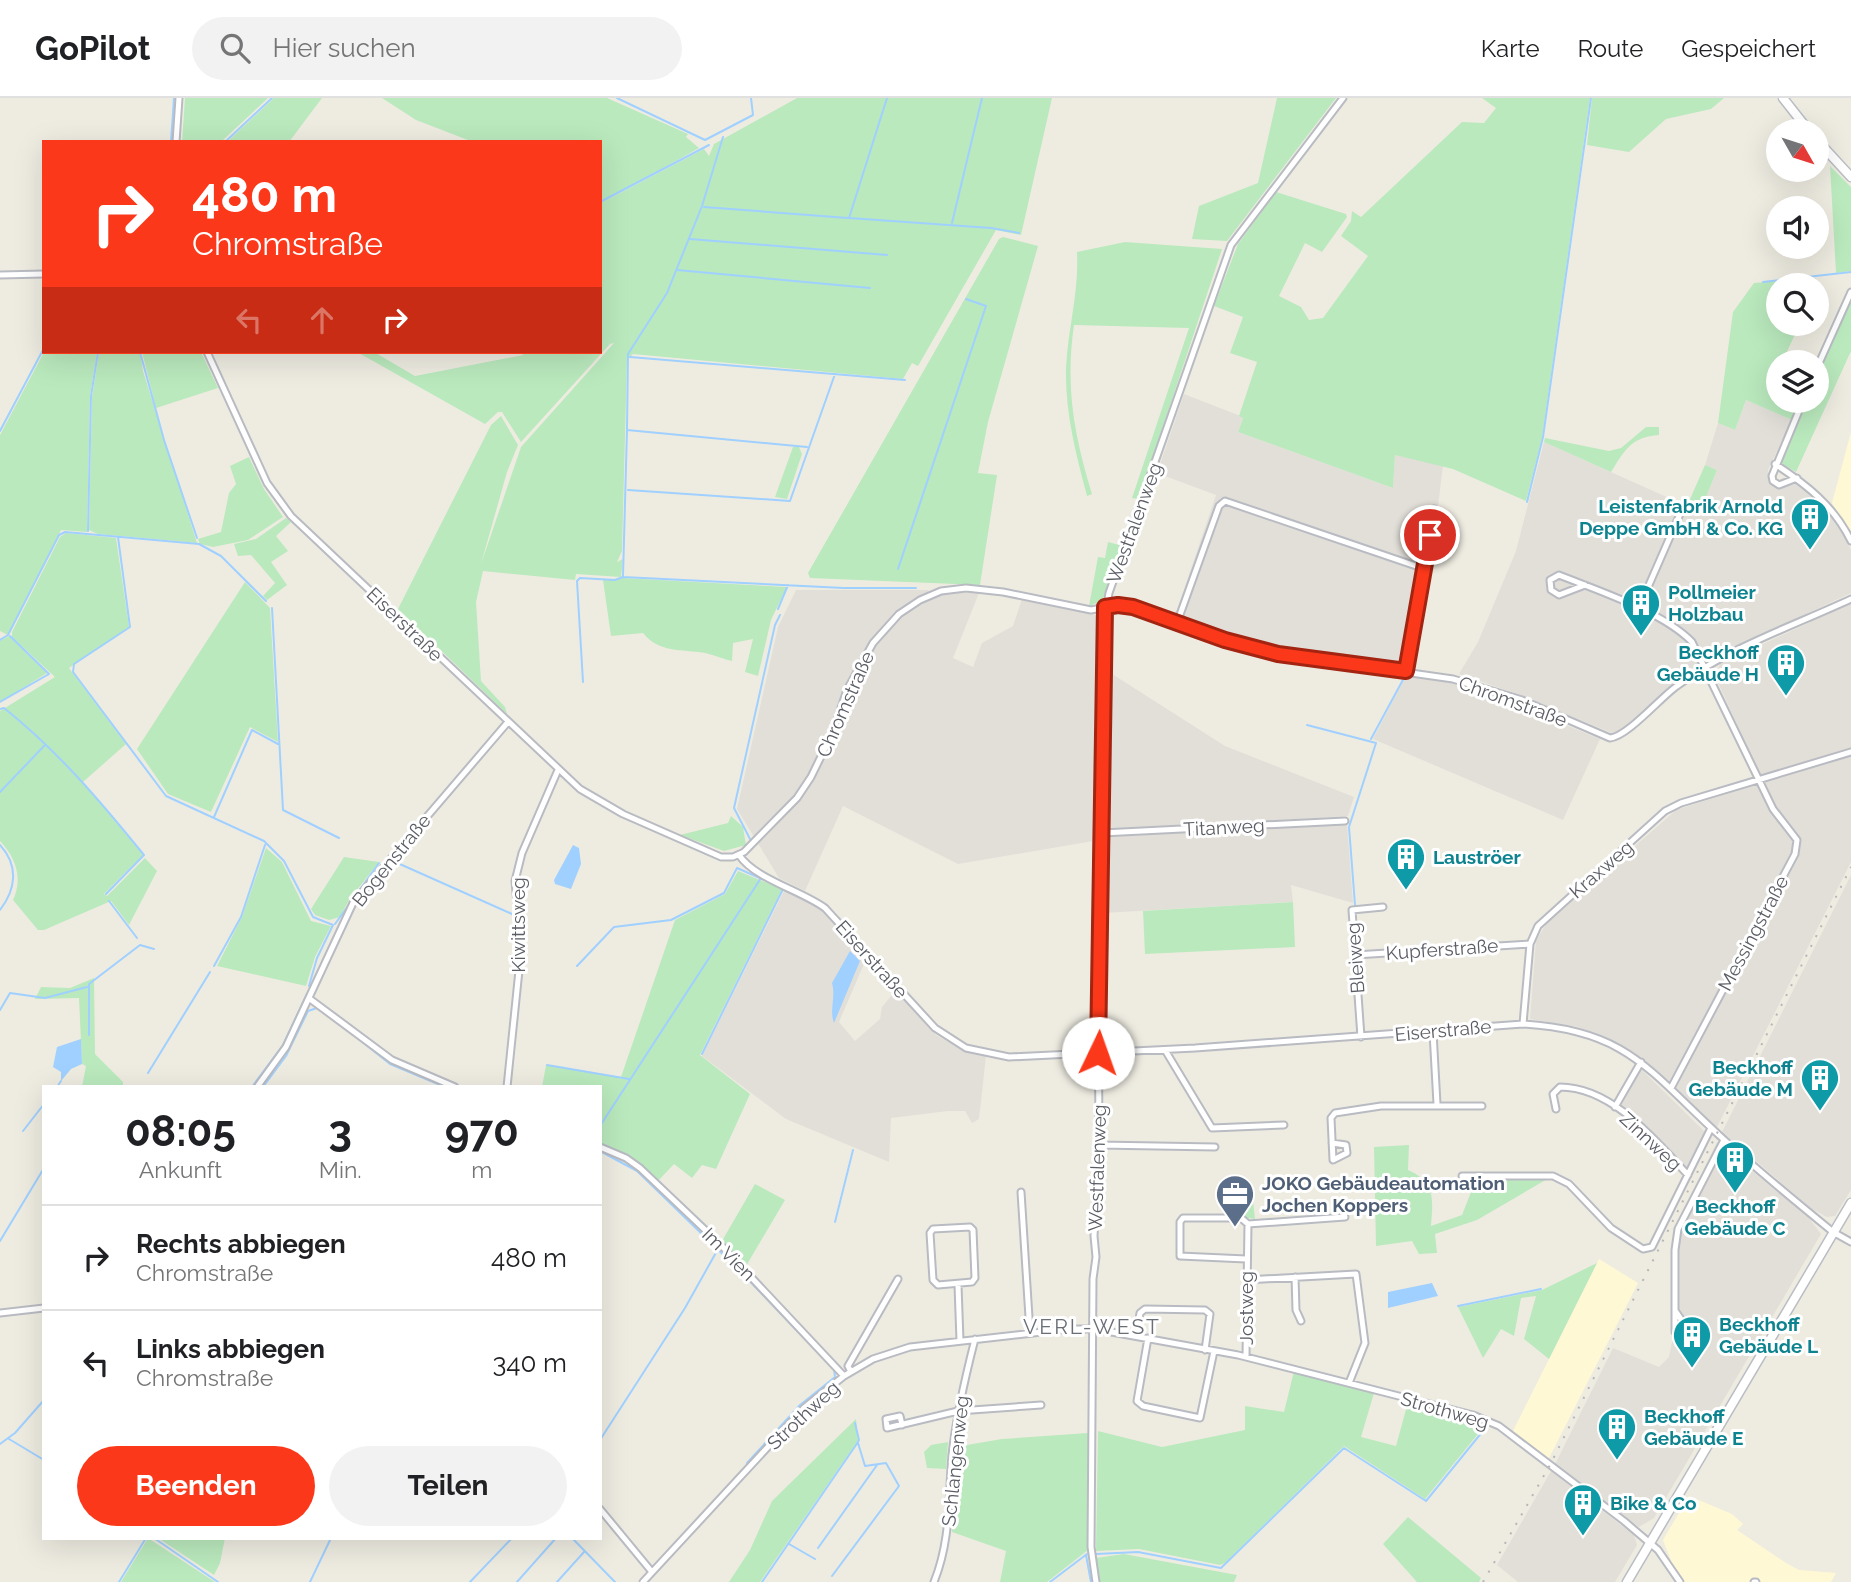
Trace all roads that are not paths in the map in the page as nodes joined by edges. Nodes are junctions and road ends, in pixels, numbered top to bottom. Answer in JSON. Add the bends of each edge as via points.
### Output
{"nodes":[{"id":1,"x":179,"y":98,"type":"edge"},
{"id":2,"x":1343,"y":98,"type":"edge"},
{"id":3,"x":1783,"y":98,"type":"edge"},
{"id":4,"x":1800,"y":119,"type":"edge"},
{"id":5,"x":176,"y":140,"type":"edge"},
{"id":6,"x":1829,"y":153,"type":"edge"},
{"id":7,"x":1851,"y":177,"type":"edge"},
{"id":8,"x":42,"y":274,"type":"edge"},
{"id":9,"x":0,"y":275,"type":"edge"},
{"id":10,"x":1851,"y":292,"type":"edge"},
{"id":11,"x":1825,"y":350,"type":"edge"},
{"id":12,"x":208,"y":354,"type":"edge"},
{"id":13,"x":1798,"y":413,"type":"edge"},
{"id":14,"x":1775,"y":464,"type":"junction"},
{"id":15,"x":1797,"y":478,"type":"junction"},
{"id":16,"x":1434,"y":509,"type":"dead end"},
{"id":17,"x":1680,"y":514,"type":"dead end"},
{"id":18,"x":1851,"y":541,"type":"edge"},
{"id":19,"x":1422,"y":568,"type":"junction"},
{"id":20,"x":1585,"y":585,"type":"junction"},
{"id":21,"x":1851,"y":599,"type":"edge"},
{"id":22,"x":1105,"y":607,"type":"junction"},
{"id":23,"x":1638,"y":610,"type":"junction"},
{"id":24,"x":1178,"y":623,"type":"junction"},
{"id":25,"x":1705,"y":667,"type":"junction"},
{"id":26,"x":1406,"y":671,"type":"junction"},
{"id":27,"x":508,"y":722,"type":"junction"},
{"id":28,"x":1851,"y":752,"type":"edge"},
{"id":29,"x":558,"y":770,"type":"junction"},
{"id":30,"x":1758,"y":780,"type":"junction"},
{"id":31,"x":1345,"y":821,"type":"dead end"},
{"id":32,"x":1102,"y":834,"type":"junction"},
{"id":33,"x":739,"y":855,"type":"junction"},
{"id":34,"x":1383,"y":908,"type":"dead end"},
{"id":35,"x":1530,"y":944,"type":"junction"},
{"id":36,"x":1355,"y":955,"type":"junction"},
{"id":37,"x":310,"y":999,"type":"junction"},
{"id":38,"x":1523,"y":1024,"type":"junction"},
{"id":39,"x":1433,"y":1032,"type":"junction"},
{"id":40,"x":1361,"y":1037,"type":"junction"},
{"id":41,"x":1165,"y":1050,"type":"junction"},
{"id":42,"x":1098,"y":1053,"type":"junction"},
{"id":43,"x":1641,"y":1062,"type":"junction"},
{"id":44,"x":258,"y":1085,"type":"edge"},
{"id":45,"x":450,"y":1085,"type":"edge"},
{"id":46,"x":507,"y":1085,"type":"edge"},
{"id":47,"x":1671,"y":1087,"type":"junction"},
{"id":48,"x":1437,"y":1104,"type":"junction"},
{"id":49,"x":1482,"y":1106,"type":"dead end"},
{"id":50,"x":1615,"y":1107,"type":"junction"},
{"id":51,"x":1556,"y":1109,"type":"dead end"},
{"id":52,"x":1284,"y":1125,"type":"dead end"},
{"id":53,"x":1712,"y":1128,"type":"junction"},
{"id":54,"x":1724,"y":1140,"type":"junction"},
{"id":55,"x":1332,"y":1143,"type":"dead end"},
{"id":56,"x":1099,"y":1145,"type":"junction"},
{"id":57,"x":1215,"y":1147,"type":"dead end"},
{"id":58,"x":602,"y":1148,"type":"edge"},
{"id":59,"x":1688,"y":1175,"type":"junction"},
{"id":60,"x":1462,"y":1176,"type":"dead end"},
{"id":61,"x":1021,"y":1192,"type":"dead end"},
{"id":62,"x":1851,"y":1203,"type":"edge"},
{"id":63,"x":1345,"y":1217,"type":"dead end"},
{"id":64,"x":1248,"y":1224,"type":"junction"},
{"id":65,"x":1833,"y":1232,"type":"junction"},
{"id":66,"x":1851,"y":1242,"type":"edge"},
{"id":67,"x":1246,"y":1259,"type":"junction"},
{"id":68,"x":1296,"y":1277,"type":"junction"},
{"id":69,"x":898,"y":1279,"type":"dead end"},
{"id":70,"x":1246,"y":1280,"type":"junction"},
{"id":71,"x":958,"y":1285,"type":"junction"},
{"id":72,"x":42,"y":1308,"type":"edge"},
{"id":73,"x":1676,"y":1311,"type":"dead end"},
{"id":74,"x":0,"y":1313,"type":"edge"},
{"id":75,"x":1301,"y":1321,"type":"dead end"},
{"id":76,"x":1094,"y":1329,"type":"junction"},
{"id":77,"x":1030,"y":1333,"type":"junction"},
{"id":78,"x":1136,"y":1336,"type":"junction"},
{"id":79,"x":1148,"y":1338,"type":"junction"},
{"id":80,"x":975,"y":1339,"type":"junction"},
{"id":81,"x":960,"y":1341,"type":"junction"},
{"id":82,"x":1205,"y":1350,"type":"junction"},
{"id":83,"x":1214,"y":1351,"type":"junction"},
{"id":84,"x":1246,"y":1357,"type":"junction"},
{"id":85,"x":851,"y":1372,"type":"junction"},
{"id":86,"x":844,"y":1376,"type":"junction"},
{"id":87,"x":1349,"y":1383,"type":"junction"},
{"id":88,"x":1041,"y":1405,"type":"dead end"},
{"id":89,"x":958,"y":1411,"type":"junction"},
{"id":90,"x":902,"y":1425,"type":"dead end"},
{"id":91,"x":602,"y":1511,"type":"edge"},
{"id":92,"x":1650,"y":1543,"type":"junction"},
{"id":93,"x":652,"y":1572,"type":"junction"},
{"id":94,"x":643,"y":1582,"type":"edge"},
{"id":95,"x":934,"y":1582,"type":"edge"},
{"id":96,"x":1096,"y":1582,"type":"edge"},
{"id":97,"x":1627,"y":1582,"type":"edge"},
{"id":98,"x":1680,"y":1582,"type":"edge"}],
"edges":[{"from":1,"to":5,"type":"street"},
{"from":2,"to":22,"type":"street","name":"Westfalenweg","via":[[1231,245]]},
{"from":3,"to":4,"type":"main road"},
{"from":6,"to":7,"type":"main road"},
{"from":8,"to":9,"type":"street"},
{"from":10,"to":11,"type":"street"},
{"from":12,"to":27,"type":"street","name":"Eiserstraße","via":[[279,502]]},
{"from":13,"to":14,"type":"street"},
{"from":14,"to":15,"type":"street"},
{"from":14,"to":15,"type":"street","via":[[1773,481],[1779,485]]},
{"from":15,"to":18,"type":"street","via":[[1839,518]]},
{"from":16,"to":19,"type":"street"},
{"from":17,"to":23,"type":"street"},
{"from":19,"to":24,"type":"street","via":[[1226,501],[1219,506]]},
{"from":19,"to":26,"type":"street"},
{"from":20,"to":20,"type":"street","name":"Messingstraße","via":[[1559,575],[1550,580],[1551,590],[1559,594]]},
{"from":20,"to":23,"type":"street","name":"Messingstraße"},
{"from":21,"to":25,"type":"street"},
{"from":22,"to":24,"type":"street","name":"Chromstraße","via":[[1133,607]]},
{"from":22,"to":32,"type":"street","name":"Westfalenweg"},
{"from":22,"to":33,"type":"street","name":"Chromstraße","via":[[1091,610],[966,588],[941,591],[910,607],[873,643],[847,690],[811,777],[785,811]]},
{"from":23,"to":25,"type":"street","name":"Messingstraße","via":[[1679,629]]},
{"from":24,"to":26,"type":"street","name":"Chromstraße","via":[[1278,654]]},
{"from":25,"to":26,"type":"street","name":"Chromstraße","via":[[1649,708],[1618,738],[1597,734],[1522,700],[1453,679]]},
{"from":25,"to":30,"type":"street","name":"Messingstraße"},
{"from":27,"to":29,"type":"street","name":"Eiserstraße"},
{"from":27,"to":37,"type":"street","name":"Bogenstraße","via":[[353,903]]},
{"from":28,"to":30,"type":"street"},
{"from":29,"to":33,"type":"street","name":"Eiserstraße","via":[[623,814],[721,857]]},
{"from":29,"to":46,"type":"street","name":"Kiwittsweg","via":[[522,853],[515,881],[522,951]]},
{"from":30,"to":35,"type":"street","name":"Kraxweg","via":[[1665,811],[1542,921]]},
{"from":30,"to":47,"type":"street","name":"Messingstraße","via":[[1793,833],[1797,847]]},
{"from":31,"to":32,"type":"street","name":"Titanweg"},
{"from":32,"to":42,"type":"street","name":"Westfalenweg"},
{"from":33,"to":42,"type":"street","name":"Eiserstraße","via":[[750,869],[825,908],[935,1028],[953,1041],[980,1053],[1009,1057]]},
{"from":34,"to":36,"type":"street","name":"Bleiweg","via":[[1352,910]]},
{"from":35,"to":36,"type":"street","name":"Kupferstraße"},
{"from":35,"to":38,"type":"street","name":"Kraxweg"},
{"from":36,"to":40,"type":"street","name":"Bleiweg"},
{"from":37,"to":44,"type":"street","name":"Bogenstraße","via":[[286,1047]]},
{"from":37,"to":45,"type":"street","via":[[392,1060]]},
{"from":38,"to":39,"type":"street","name":"Eiserstraße"},
{"from":38,"to":43,"type":"street","name":"Eiserstraße","via":[[1578,1030]]},
{"from":39,"to":40,"type":"street","name":"Eiserstraße"},
{"from":39,"to":48,"type":"street"},
{"from":40,"to":41,"type":"street","name":"Eiserstraße"},
{"from":41,"to":42,"type":"street","name":"Eiserstraße"},
{"from":41,"to":52,"type":"street","via":[[1212,1128]]},
{"from":42,"to":56,"type":"street","name":"Westfalenweg"},
{"from":43,"to":47,"type":"street","name":"Eiserstraße"},
{"from":43,"to":50,"type":"street","name":"Zinnweg"},
{"from":47,"to":53,"type":"street","name":"Eiserstraße"},
{"from":48,"to":49,"type":"street"},
{"from":48,"to":55,"type":"street","via":[[1335,1113]]},
{"from":50,"to":51,"type":"street","name":"Zinnweg","via":[[1584,1091],[1560,1087],[1553,1094]]},
{"from":50,"to":59,"type":"street","name":"Zinnweg"},
{"from":53,"to":54,"type":"street","name":"Eiserstraße"},
{"from":53,"to":59,"type":"street"},
{"from":54,"to":65,"type":"street","name":"Eiserstraße"},
{"from":54,"to":73,"type":"street","via":[[1678,1230]]},
{"from":56,"to":57,"type":"street"},
{"from":56,"to":76,"type":"street","name":"Westfalenweg"},
{"from":58,"to":86,"type":"street","name":"Im Vien","via":[[640,1168],[720,1244]]},
{"from":59,"to":60,"type":"street","via":[[1652,1247],[1643,1249],[1611,1228],[1569,1184],[1553,1176]]},
{"from":61,"to":77,"type":"street"},
{"from":62,"to":65,"type":"main road"},
{"from":63,"to":64,"type":"street","name":"Jostweg"},
{"from":64,"to":67,"type":"street","name":"Jostweg"},
{"from":64,"to":67,"type":"street","name":"Jostweg","via":[[1241,1218],[1183,1218],[1180,1222],[1180,1256]]},
{"from":65,"to":66,"type":"street","name":"Eiserstraße"},
{"from":65,"to":92,"type":"main road"},
{"from":67,"to":70,"type":"street","name":"Jostweg"},
{"from":68,"to":70,"type":"street"},
{"from":68,"to":75,"type":"street","via":[[1296,1310]]},
{"from":68,"to":87,"type":"street","via":[[1356,1274],[1365,1343]]},
{"from":69,"to":85,"type":"street","via":[[848,1366]]},
{"from":70,"to":84,"type":"street","name":"Jostweg"},
{"from":71,"to":71,"type":"street","via":[[975,1278],[973,1230],[933,1229],[933,1280],[938,1285]]},
{"from":71,"to":81,"type":"street"},
{"from":72,"to":74,"type":"street"},
{"from":76,"to":77,"type":"street","name":"Strothweg"},
{"from":76,"to":78,"type":"street","name":"Strothweg"},
{"from":76,"to":96,"type":"street","name":"Westfalenweg","via":[[1091,1547]]},
{"from":77,"to":80,"type":"street","name":"Strothweg"},
{"from":78,"to":79,"type":"street","name":"Strothweg"},
{"from":78,"to":82,"type":"street","via":[[1140,1312],[1145,1309],[1205,1310],[1210,1314]]},
{"from":79,"to":82,"type":"street","name":"Strothweg"},
{"from":79,"to":83,"type":"street","via":[[1137,1401],[1200,1418]]},
{"from":80,"to":81,"type":"street","name":"Strothweg"},
{"from":80,"to":89,"type":"street","name":"Schlangenweg"},
{"from":81,"to":85,"type":"street","name":"Strothweg","via":[[891,1351]]},
{"from":82,"to":83,"type":"street","name":"Strothweg"},
{"from":83,"to":84,"type":"street","name":"Strothweg"},
{"from":84,"to":87,"type":"street","name":"Strothweg"},
{"from":85,"to":86,"type":"street","name":"Strothweg"},
{"from":86,"to":93,"type":"street","name":"Strothweg","via":[[804,1408]]},
{"from":87,"to":92,"type":"street","name":"Strothweg","via":[[1499,1426]]},
{"from":88,"to":89,"type":"street"},
{"from":89,"to":90,"type":"street"},
{"from":89,"to":95,"type":"street","name":"Schlangenweg","via":[[949,1533]]},
{"from":91,"to":93,"type":"street"},
{"from":92,"to":97,"type":"main road"},
{"from":92,"to":98,"type":"street","name":"Strothweg"},
{"from":93,"to":94,"type":"street","name":"Strothweg"}]}
